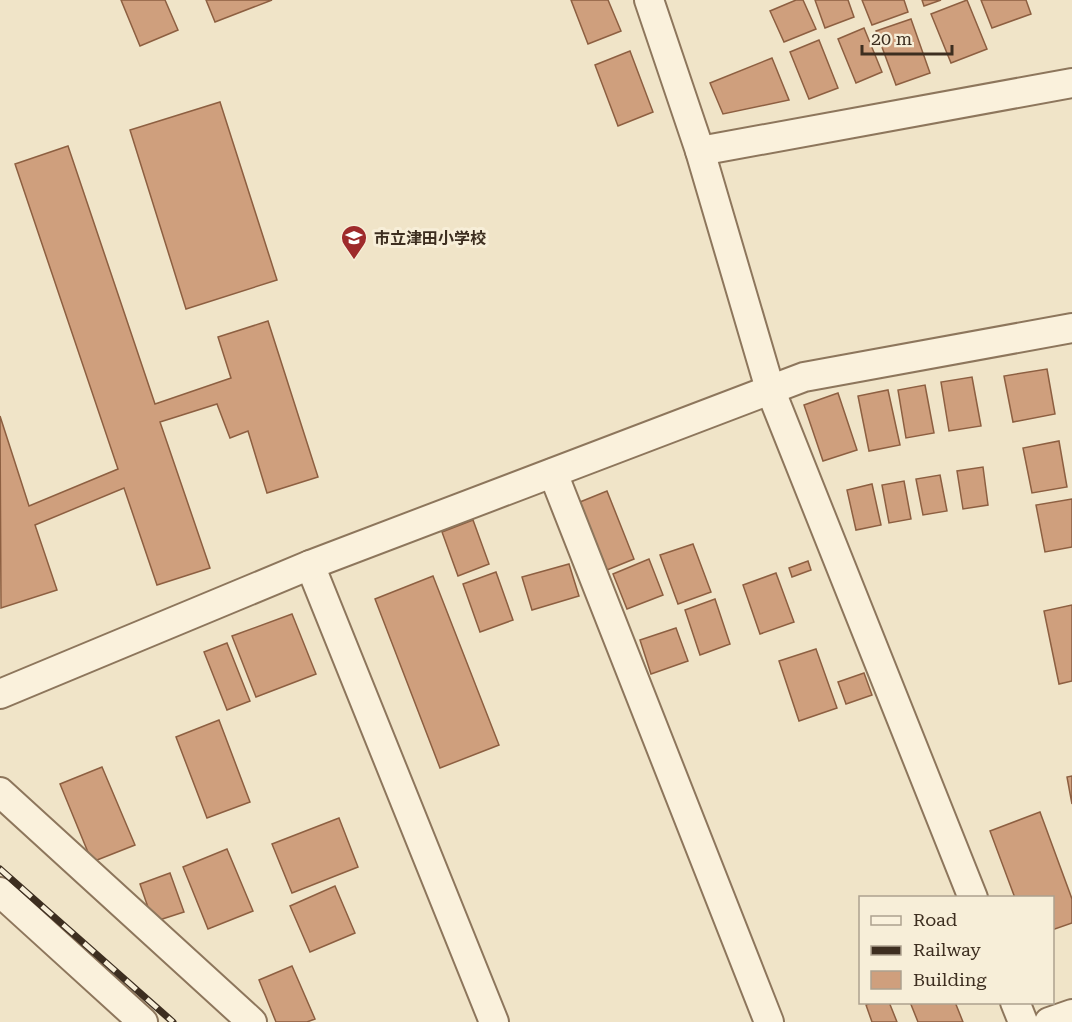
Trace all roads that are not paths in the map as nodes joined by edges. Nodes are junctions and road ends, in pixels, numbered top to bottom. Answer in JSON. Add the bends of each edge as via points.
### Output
{"nodes":[{"id":1,"x":649,"y":0,"type":"edge"},
{"id":2,"x":1072,"y":84,"type":"edge"},
{"id":3,"x":700,"y":151,"type":"junction"},
{"id":4,"x":1072,"y":328,"type":"edge"},
{"id":5,"x":770,"y":389,"type":"junction"},
{"id":6,"x":553,"y":473,"type":"junction"},
{"id":7,"x":310,"y":565,"type":"junction"},
{"id":8,"x":0,"y":694,"type":"edge"},
{"id":9,"x":0,"y":792,"type":"edge"},
{"id":10,"x":0,"y":892,"type":"edge"},
{"id":11,"x":973,"y":896,"type":"edge"},
{"id":12,"x":1016,"y":1004,"type":"edge"},
{"id":13,"x":1072,"y":1014,"type":"edge"},
{"id":14,"x":143,"y":1022,"type":"edge"},
{"id":15,"x":252,"y":1022,"type":"edge"},
{"id":16,"x":494,"y":1022,"type":"edge"},
{"id":17,"x":768,"y":1022,"type":"edge"},
{"id":18,"x":1023,"y":1022,"type":"edge"},
{"id":19,"x":1049,"y":1022,"type":"edge"}],
"edges":[{"from":1,"to":3,"type":"street"},
{"from":2,"to":3,"type":"street"},
{"from":3,"to":5,"type":"street"},
{"from":4,"to":5,"type":"street","via":[[804,377]]},
{"from":5,"to":6,"type":"street"},
{"from":5,"to":11,"type":"street"},
{"from":6,"to":7,"type":"street"},
{"from":6,"to":17,"type":"street"},
{"from":7,"to":8,"type":"street"},
{"from":7,"to":16,"type":"street"},
{"from":9,"to":15,"type":"street"},
{"from":10,"to":14,"type":"street"},
{"from":12,"to":18,"type":"street"},
{"from":13,"to":19,"type":"street"}]}
